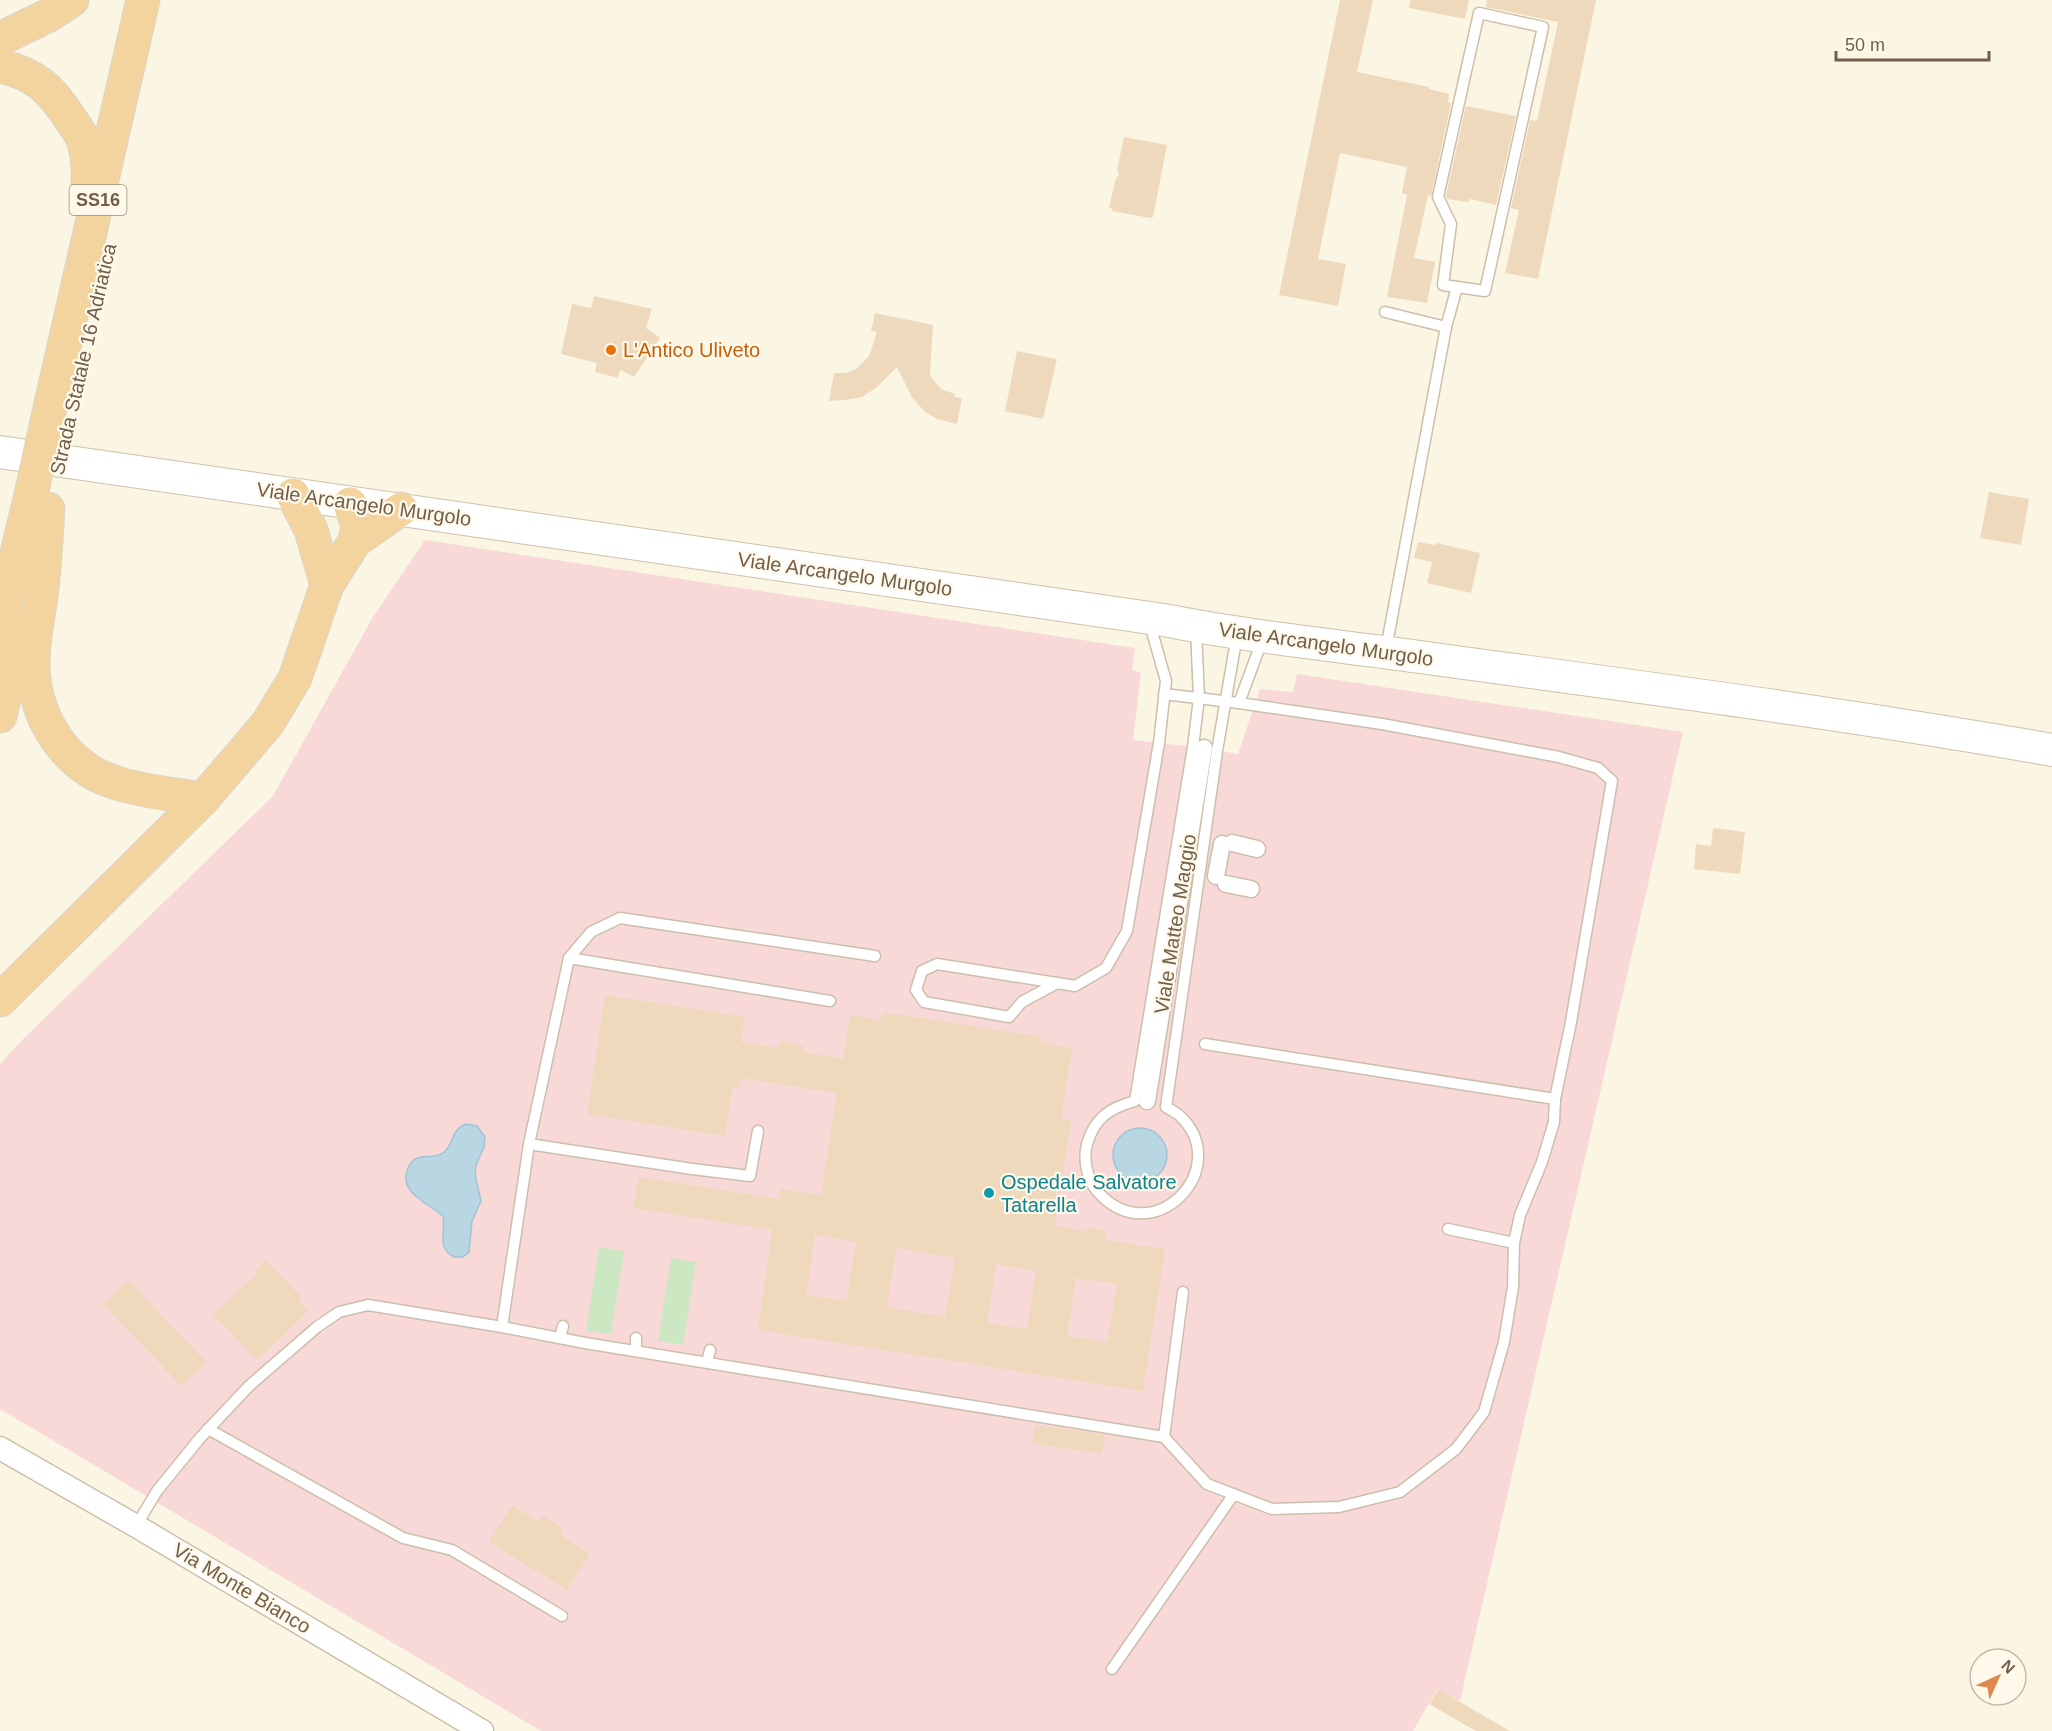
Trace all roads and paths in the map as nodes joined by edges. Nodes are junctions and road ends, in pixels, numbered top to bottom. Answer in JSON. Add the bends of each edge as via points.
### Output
{"nodes":[{"id":1,"x":72,"y":0,"type":"edge"},
{"id":2,"x":143,"y":0,"type":"edge"},
{"id":3,"x":159,"y":0,"type":"edge"},
{"id":4,"x":0,"y":39,"type":"edge"},
{"id":5,"x":0,"y":66,"type":"edge"},
{"id":6,"x":1457,"y":287,"type":"junction"},
{"id":7,"x":1384,"y":312,"type":"dead end"},
{"id":8,"x":1446,"y":327,"type":"junction"},
{"id":9,"x":63,"y":399,"type":"junction"},
{"id":10,"x":0,"y":452,"type":"edge"},
{"id":11,"x":45,"y":493,"type":"junction"},
{"id":12,"x":293,"y":495,"type":"junction"},
{"id":13,"x":350,"y":504,"type":"junction"},
{"id":14,"x":401,"y":509,"type":"junction"},
{"id":15,"x":355,"y":541,"type":"junction"},
{"id":16,"x":323,"y":571,"type":"junction"},
{"id":17,"x":1148,"y":618,"type":"junction"},
{"id":18,"x":0,"y":625,"type":"edge"},
{"id":19,"x":1196,"y":626,"type":"junction"},
{"id":20,"x":1251,"y":634,"type":"junction"},
{"id":21,"x":1385,"y":652,"type":"junction"},
{"id":22,"x":1164,"y":694,"type":"junction"},
{"id":23,"x":1199,"y":698,"type":"junction"},
{"id":24,"x":1226,"y":701,"type":"junction"},
{"id":25,"x":1239,"y":703,"type":"junction"},
{"id":26,"x":0,"y":716,"type":"edge"},
{"id":27,"x":1204,"y":748,"type":"dead end"},
{"id":28,"x":2052,"y":750,"type":"edge"},
{"id":29,"x":203,"y":799,"type":"junction"},
{"id":30,"x":1257,"y":849,"type":"dead end"},
{"id":31,"x":1194,"y":857,"type":"junction"},
{"id":32,"x":1251,"y":889,"type":"dead end"},
{"id":33,"x":875,"y":956,"type":"dead end"},
{"id":34,"x":569,"y":958,"type":"junction"},
{"id":35,"x":1057,"y":983,"type":"junction"},
{"id":36,"x":0,"y":1000,"type":"edge"},
{"id":37,"x":830,"y":1001,"type":"dead end"},
{"id":38,"x":1205,"y":1044,"type":"dead end"},
{"id":39,"x":1555,"y":1099,"type":"junction"},
{"id":40,"x":1147,"y":1101,"type":"dead end"},
{"id":41,"x":758,"y":1131,"type":"dead end"},
{"id":42,"x":529,"y":1144,"type":"junction"},
{"id":43,"x":1448,"y":1229,"type":"dead end"},
{"id":44,"x":1514,"y":1243,"type":"junction"},
{"id":45,"x":1183,"y":1292,"type":"dead end"},
{"id":46,"x":563,"y":1326,"type":"dead end"},
{"id":47,"x":502,"y":1327,"type":"junction"},
{"id":48,"x":560,"y":1338,"type":"junction"},
{"id":49,"x":636,"y":1338,"type":"dead end"},
{"id":50,"x":710,"y":1350,"type":"dead end"},
{"id":51,"x":636,"y":1351,"type":"junction"},
{"id":52,"x":706,"y":1362,"type":"junction"},
{"id":53,"x":208,"y":1429,"type":"junction"},
{"id":54,"x":1164,"y":1437,"type":"junction"},
{"id":55,"x":0,"y":1448,"type":"edge"},
{"id":56,"x":1234,"y":1494,"type":"junction"},
{"id":57,"x":136,"y":1526,"type":"junction"},
{"id":58,"x":562,"y":1616,"type":"dead end"},
{"id":59,"x":1112,"y":1669,"type":"dead end"},
{"id":60,"x":482,"y":1731,"type":"edge"}],
"edges":[{"from":1,"to":4,"type":"highway"},
{"from":2,"to":9,"type":"highway","name":"Strada Statale 16 Adriatica","number":"SS16"},
{"from":3,"to":9,"type":"highway","name":"Strada Statale 16 Adriatica","number":"SS16","via":[[91,329]]},
{"from":5,"to":9,"type":"highway","via":[[37,80],[57,97],[83,139],[88,165],[87,193],[67,287]]},
{"from":6,"to":6,"type":"lane","via":[[1485,291],[1543,27],[1479,13],[1438,197],[1451,224],[1443,285]]},
{"from":6,"to":8,"type":"lane"},
{"from":7,"to":8,"type":"lane"},
{"from":8,"to":21,"type":"lane"},
{"from":9,"to":11,"type":"highway","name":"Strada Statale 16 Adriatica","number":"SS16","bridge":true},
{"from":10,"to":12,"type":"main road","name":"Viale Arcangelo Murgolo"},
{"from":11,"to":18,"type":"highway","name":"Strada Statale 16 Adriatica","number":"SS16"},
{"from":11,"to":26,"type":"highway","name":"Strada Statale 16 Adriatica","number":"SS16"},
{"from":11,"to":29,"type":"highway","via":[[42,595],[33,669],[38,700],[49,728],[66,752],[88,771],[116,783]]},
{"from":12,"to":13,"type":"main road","name":"Viale Arcangelo Murgolo"},
{"from":12,"to":16,"type":"highway","via":[[311,530]]},
{"from":13,"to":14,"type":"main road","name":"Viale Arcangelo Murgolo"},
{"from":13,"to":15,"type":"highway","via":[[358,526]]},
{"from":13,"to":16,"type":"highway","via":[[335,523]]},
{"from":14,"to":15,"type":"highway"},
{"from":14,"to":17,"type":"main road","name":"Viale Arcangelo Murgolo"},
{"from":15,"to":16,"type":"highway"},
{"from":16,"to":29,"type":"highway","via":[[296,678],[268,723]]},
{"from":17,"to":19,"type":"main road","name":"Viale Arcangelo Murgolo"},
{"from":17,"to":22,"type":"lane","via":[[1166,681]]},
{"from":19,"to":20,"type":"main road","name":"Viale Arcangelo Murgolo"},
{"from":19,"to":23,"type":"lane"},
{"from":20,"to":21,"type":"main road","name":"Viale Arcangelo Murgolo"},
{"from":20,"to":24,"type":"lane"},
{"from":20,"to":25,"type":"lane"},
{"from":21,"to":28,"type":"main road","name":"Viale Arcangelo Murgolo"},
{"from":22,"to":23,"type":"lane"},
{"from":22,"to":35,"type":"lane","via":[[1127,931],[1106,968],[1075,986]]},
{"from":23,"to":24,"type":"lane"},
{"from":23,"to":31,"type":"lane","via":[[1135,1101],[1117,1106],[1102,1117],[1085,1150],[1086,1169],[1093,1186],[1106,1201],[1122,1210],[1150,1212],[1176,1202],[1189,1188],[1196,1170],[1192,1133],[1182,1118],[1166,1107]]},
{"from":24,"to":25,"type":"lane"},
{"from":24,"to":31,"type":"lane"},
{"from":25,"to":39,"type":"lane","via":[[1382,724],[1559,757],[1598,768],[1612,781]]},
{"from":27,"to":31,"type":"street","name":"Viale Matteo Maggio"},
{"from":29,"to":36,"type":"highway"},
{"from":30,"to":32,"type":"street","via":[[1227,844],[1221,880]]},
{"from":31,"to":40,"type":"street","name":"Viale Matteo Maggio"},
{"from":33,"to":34,"type":"lane","via":[[620,918],[591,932]]},
{"from":34,"to":37,"type":"lane"},
{"from":34,"to":42,"type":"lane"},
{"from":35,"to":35,"type":"lane","via":[[937,964],[922,971],[916,990],[924,1002],[1009,1017],[1022,1002]]},
{"from":38,"to":39,"type":"lane"},
{"from":39,"to":44,"type":"lane","via":[[1554,1122],[1520,1215]]},
{"from":41,"to":42,"type":"lane","via":[[750,1176]]},
{"from":42,"to":47,"type":"lane"},
{"from":43,"to":44,"type":"lane"},
{"from":44,"to":56,"type":"lane","via":[[1513,1287],[1496,1371],[1484,1412],[1456,1449],[1400,1492],[1339,1508],[1272,1509]]},
{"from":45,"to":54,"type":"lane"},
{"from":46,"to":48,"type":"lane"},
{"from":47,"to":48,"type":"lane"},
{"from":47,"to":53,"type":"lane","via":[[368,1305],[339,1312],[249,1386]]},
{"from":48,"to":51,"type":"lane"},
{"from":49,"to":51,"type":"lane"},
{"from":50,"to":52,"type":"lane"},
{"from":51,"to":52,"type":"lane"},
{"from":52,"to":54,"type":"lane"},
{"from":53,"to":57,"type":"lane","via":[[156,1491]]},
{"from":53,"to":58,"type":"lane","via":[[403,1538],[452,1550]]},
{"from":54,"to":56,"type":"lane","via":[[1207,1484]]},
{"from":55,"to":57,"type":"street","name":"Via Monte Bianco"},
{"from":56,"to":59,"type":"lane"},
{"from":57,"to":60,"type":"street","name":"Via Monte Bianco"}]}
